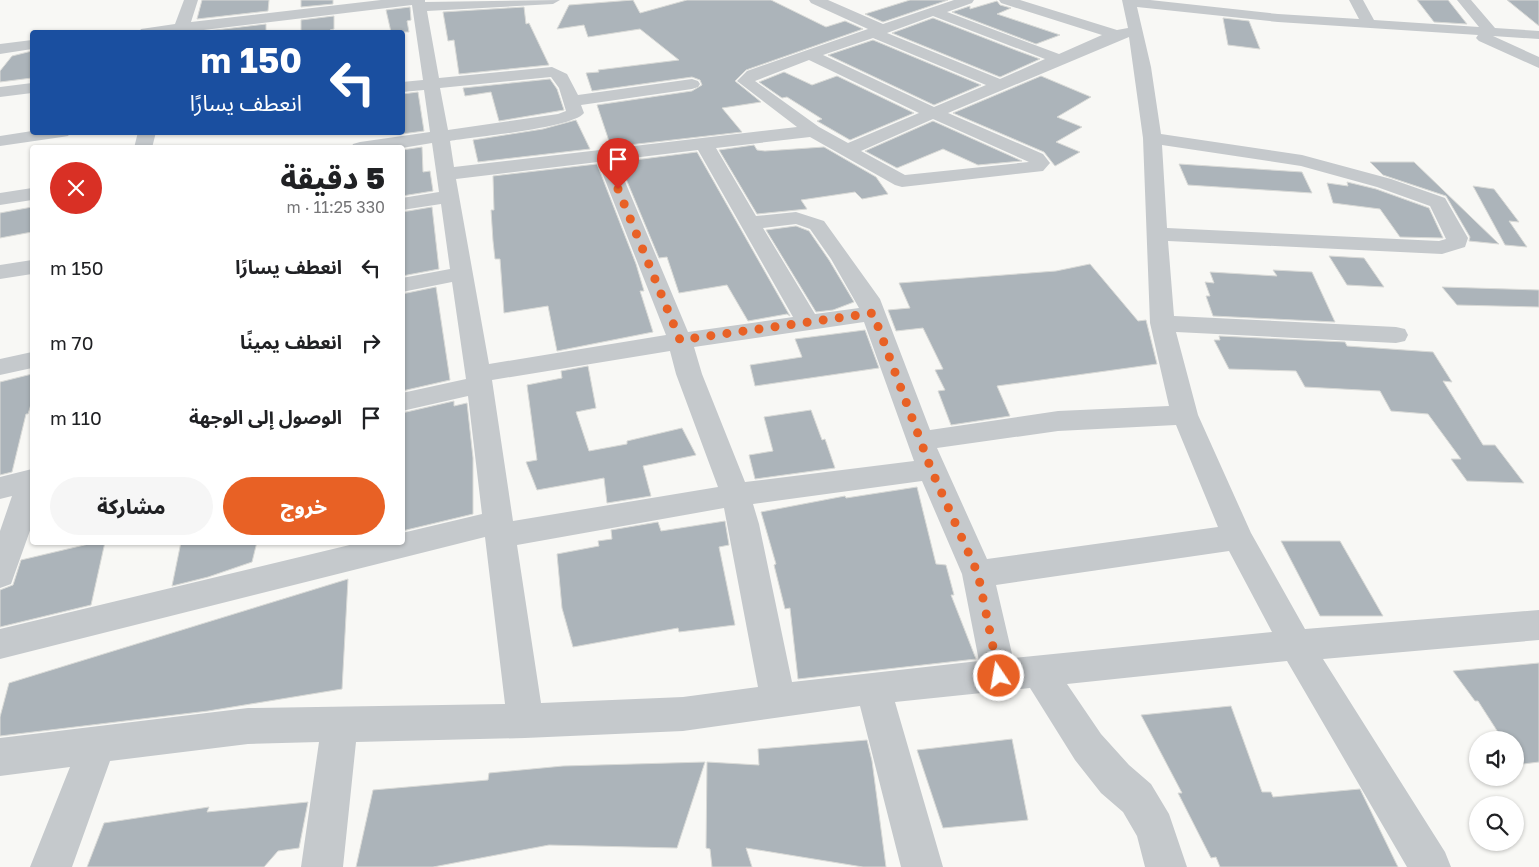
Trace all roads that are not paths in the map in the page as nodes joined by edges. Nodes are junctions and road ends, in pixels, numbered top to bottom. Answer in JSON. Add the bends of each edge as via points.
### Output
{"nodes":[{"id":1,"x":191,"y":0,"type":"edge"},
{"id":2,"x":553,"y":0,"type":"edge"},
{"id":3,"x":816,"y":0,"type":"edge"},
{"id":4,"x":967,"y":0,"type":"edge"},
{"id":5,"x":1006,"y":0,"type":"edge"},
{"id":6,"x":1251,"y":0,"type":"edge"},
{"id":7,"x":1356,"y":0,"type":"edge"},
{"id":8,"x":1464,"y":0,"type":"edge"},
{"id":9,"x":522,"y":1,"type":"edge"},
{"id":10,"x":1130,"y":1,"type":"edge"},
{"id":11,"x":418,"y":2,"type":"edge"},
{"id":12,"x":932,"y":6,"type":"edge"},
{"id":13,"x":1257,"y":16,"type":"junction"},
{"id":14,"x":1478,"y":16,"type":"junction"},
{"id":15,"x":1495,"y":17,"type":"dead end"},
{"id":16,"x":1369,"y":25,"type":"junction"},
{"id":17,"x":181,"y":30,"type":"edge"},
{"id":18,"x":189,"y":30,"type":"edge"},
{"id":19,"x":876,"y":30,"type":"junction"},
{"id":20,"x":1468,"y":31,"type":"junction"},
{"id":21,"x":1491,"y":32,"type":"junction"},
{"id":22,"x":1126,"y":33,"type":"junction"},
{"id":23,"x":1539,"y":35,"type":"edge"},
{"id":24,"x":30,"y":45,"type":"edge"},
{"id":25,"x":0,"y":49,"type":"edge"},
{"id":26,"x":809,"y":54,"type":"junction"},
{"id":27,"x":1061,"y":60,"type":"junction"},
{"id":28,"x":1539,"y":63,"type":"edge"},
{"id":29,"x":431,"y":83,"type":"junction"},
{"id":30,"x":692,"y":84,"type":"dead end"},
{"id":31,"x":1001,"y":85,"type":"junction"},
{"id":32,"x":405,"y":87,"type":"edge"},
{"id":33,"x":30,"y":88,"type":"edge"},
{"id":34,"x":0,"y":92,"type":"edge"},
{"id":35,"x":571,"y":101,"type":"junction"},
{"id":36,"x":935,"y":113,"type":"junction"},
{"id":37,"x":813,"y":131,"type":"junction"},
{"id":38,"x":41,"y":135,"type":"edge"},
{"id":39,"x":440,"y":136,"type":"junction"},
{"id":40,"x":1152,"y":138,"type":"junction"},
{"id":41,"x":0,"y":141,"type":"edge"},
{"id":42,"x":704,"y":144,"type":"junction"},
{"id":43,"x":380,"y":145,"type":"edge"},
{"id":44,"x":848,"y":150,"type":"junction"},
{"id":45,"x":605,"y":156,"type":"junction"},
{"id":46,"x":448,"y":185,"type":"junction"},
{"id":47,"x":30,"y":194,"type":"edge"},
{"id":48,"x":0,"y":199,"type":"edge"},
{"id":49,"x":405,"y":203,"type":"edge"},
{"id":50,"x":752,"y":223,"type":"junction"},
{"id":51,"x":1158,"y":234,"type":"junction"},
{"id":52,"x":30,"y":267,"type":"edge"},
{"id":53,"x":0,"y":272,"type":"edge"},
{"id":54,"x":462,"y":273,"type":"junction"},
{"id":55,"x":405,"y":284,"type":"edge"},
{"id":56,"x":873,"y":313,"type":"junction"},
{"id":57,"x":808,"y":323,"type":"junction"},
{"id":58,"x":1162,"y":323,"type":"junction"},
{"id":59,"x":1396,"y":335,"type":"dead end"},
{"id":60,"x":680,"y":340,"type":"junction"},
{"id":61,"x":30,"y":360,"type":"edge"},
{"id":62,"x":0,"y":367,"type":"edge"},
{"id":63,"x":479,"y":380,"type":"junction"},
{"id":64,"x":405,"y":401,"type":"edge"},
{"id":65,"x":1185,"y":414,"type":"junction"},
{"id":66,"x":920,"y":441,"type":"junction"},
{"id":67,"x":931,"y":469,"type":"junction"},
{"id":68,"x":30,"y":481,"type":"edge"},
{"id":69,"x":30,"y":487,"type":"edge"},
{"id":70,"x":0,"y":488,"type":"edge"},
{"id":71,"x":735,"y":496,"type":"junction"},
{"id":72,"x":499,"y":529,"type":"junction"},
{"id":73,"x":1237,"y":537,"type":"junction"},
{"id":74,"x":978,"y":574,"type":"junction"},
{"id":75,"x":0,"y":575,"type":"edge"},
{"id":76,"x":1539,"y":624,"type":"edge"},
{"id":77,"x":0,"y":644,"type":"edge"},
{"id":78,"x":1296,"y":644,"type":"junction"},
{"id":79,"x":1039,"y":672,"type":"junction"},
{"id":80,"x":999,"y":676,"type":"junction"},
{"id":81,"x":872,"y":688,"type":"junction"},
{"id":82,"x":778,"y":701,"type":"junction"},
{"id":83,"x":524,"y":721,"type":"junction"},
{"id":84,"x":340,"y":724,"type":"junction"},
{"id":85,"x":97,"y":746,"type":"junction"},
{"id":86,"x":0,"y":757,"type":"edge"},
{"id":87,"x":51,"y":867,"type":"edge"},
{"id":88,"x":322,"y":867,"type":"edge"},
{"id":89,"x":922,"y":867,"type":"edge"},
{"id":90,"x":1166,"y":867,"type":"edge"},
{"id":91,"x":1430,"y":867,"type":"edge"}],
"edges":[{"from":1,"to":17,"type":"street"},
{"from":2,"to":9,"type":"street"},
{"from":3,"to":19,"type":"street"},
{"from":4,"to":12,"type":"street"},
{"from":5,"to":22,"type":"street"},
{"from":6,"to":13,"type":"street"},
{"from":7,"to":16,"type":"street"},
{"from":8,"to":14,"type":"street"},
{"from":9,"to":11,"type":"street"},
{"from":10,"to":13,"type":"street"},
{"from":10,"to":22,"type":"street"},
{"from":11,"to":18,"type":"street"},
{"from":11,"to":29,"type":"street","via":[[417,39]]},
{"from":12,"to":19,"type":"street"},
{"from":12,"to":27,"type":"street"},
{"from":13,"to":16,"type":"street"},
{"from":14,"to":15,"type":"street"},
{"from":14,"to":21,"type":"street"},
{"from":16,"to":20,"type":"street"},
{"from":19,"to":26,"type":"street"},
{"from":19,"to":31,"type":"street"},
{"from":20,"to":21,"type":"street"},
{"from":20,"to":28,"type":"street"},
{"from":21,"to":23,"type":"street"},
{"from":22,"to":27,"type":"street"},
{"from":22,"to":40,"type":"street","via":[[1143,67]]},
{"from":24,"to":25,"type":"street"},
{"from":26,"to":36,"type":"street"},
{"from":26,"to":37,"type":"street","via":[[752,74],[745,81]]},
{"from":27,"to":31,"type":"street"},
{"from":29,"to":32,"type":"street"},
{"from":29,"to":35,"type":"street","via":[[552,72],[563,79]]},
{"from":29,"to":39,"type":"street"},
{"from":30,"to":35,"type":"street"},
{"from":31,"to":36,"type":"street"},
{"from":33,"to":34,"type":"street"},
{"from":35,"to":39,"type":"street","via":[[575,113],[562,119]]},
{"from":36,"to":44,"type":"street"},
{"from":36,"to":44,"type":"street","via":[[1036,158],[1041,161],[1040,166],[908,182],[890,176]]},
{"from":37,"to":42,"type":"street"},
{"from":37,"to":44,"type":"street"},
{"from":38,"to":41,"type":"street"},
{"from":39,"to":43,"type":"street"},
{"from":39,"to":46,"type":"street"},
{"from":40,"to":51,"type":"street"},
{"from":40,"to":51,"type":"street","via":[[1281,157],[1384,182],[1438,202],[1458,238],[1457,242],[1442,248]]},
{"from":42,"to":45,"type":"street"},
{"from":42,"to":50,"type":"street"},
{"from":45,"to":46,"type":"street"},
{"from":45,"to":60,"type":"street"},
{"from":46,"to":49,"type":"street"},
{"from":46,"to":54,"type":"street"},
{"from":47,"to":48,"type":"street"},
{"from":50,"to":56,"type":"street","via":[[796,218],[817,225],[868,299]]},
{"from":50,"to":57,"type":"street"},
{"from":51,"to":58,"type":"street"},
{"from":52,"to":53,"type":"street"},
{"from":54,"to":55,"type":"street"},
{"from":54,"to":63,"type":"street"},
{"from":56,"to":57,"type":"street"},
{"from":56,"to":66,"type":"street"},
{"from":57,"to":60,"type":"street"},
{"from":58,"to":59,"type":"street"},
{"from":58,"to":65,"type":"street"},
{"from":60,"to":63,"type":"street"},
{"from":60,"to":71,"type":"street","via":[[689,374]]},
{"from":61,"to":62,"type":"street"},
{"from":63,"to":64,"type":"street"},
{"from":63,"to":72,"type":"street"},
{"from":65,"to":66,"type":"street","via":[[1058,421]]},
{"from":65,"to":73,"type":"street"},
{"from":66,"to":67,"type":"street"},
{"from":67,"to":71,"type":"street"},
{"from":67,"to":74,"type":"street"},
{"from":68,"to":70,"type":"street"},
{"from":69,"to":75,"type":"street"},
{"from":71,"to":72,"type":"street"},
{"from":71,"to":82,"type":"street","via":[[744,524]]},
{"from":72,"to":77,"type":"street"},
{"from":72,"to":83,"type":"street"},
{"from":73,"to":74,"type":"street"},
{"from":73,"to":78,"type":"street"},
{"from":74,"to":80,"type":"street"},
{"from":76,"to":78,"type":"street"},
{"from":78,"to":79,"type":"street"},
{"from":78,"to":91,"type":"street"},
{"from":79,"to":80,"type":"street"},
{"from":79,"to":90,"type":"street","via":[[1088,747],[1115,779],[1137,798],[1155,828]]},
{"from":80,"to":81,"type":"street"},
{"from":81,"to":82,"type":"street"},
{"from":81,"to":89,"type":"street"},
{"from":82,"to":83,"type":"street","via":[[684,714]]},
{"from":83,"to":84,"type":"street"},
{"from":84,"to":85,"type":"street","via":[[248,726]]},
{"from":84,"to":88,"type":"street"},
{"from":85,"to":86,"type":"street"},
{"from":85,"to":87,"type":"street"}]}
